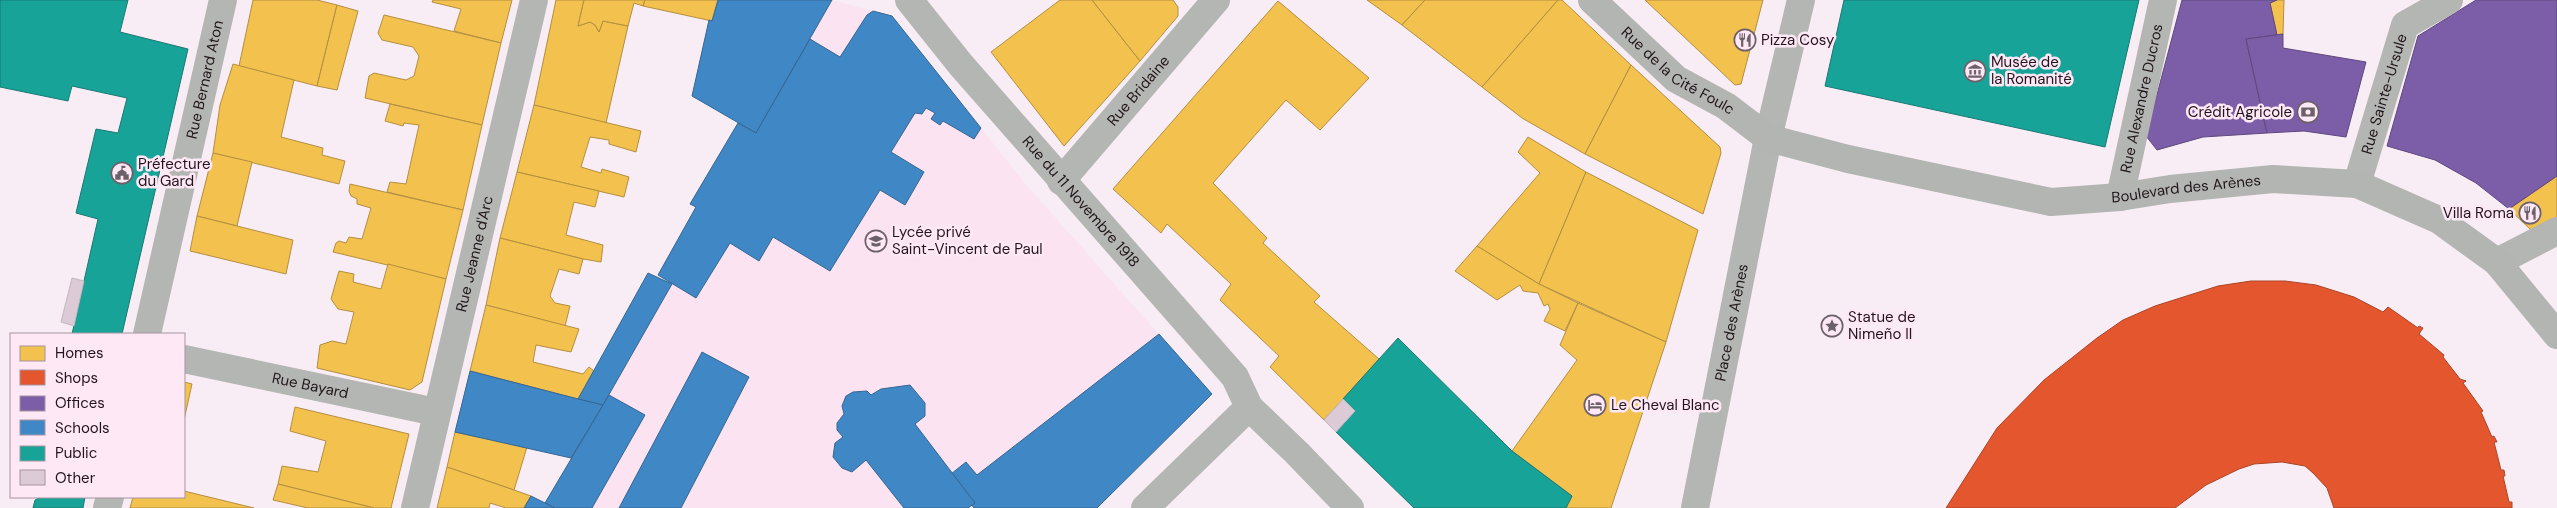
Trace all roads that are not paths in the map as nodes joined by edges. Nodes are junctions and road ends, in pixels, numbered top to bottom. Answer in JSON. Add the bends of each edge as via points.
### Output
{"nodes":[{"id":1,"x":223,"y":0,"type":"edge"},
{"id":2,"x":534,"y":0,"type":"edge"},
{"id":3,"x":909,"y":0,"type":"edge"},
{"id":4,"x":1592,"y":0,"type":"edge"},
{"id":5,"x":1801,"y":0,"type":"edge"},
{"id":6,"x":2163,"y":0,"type":"edge"},
{"id":7,"x":2449,"y":0,"type":"edge"},
{"id":8,"x":1208,"y":3,"type":"edge"},
{"id":9,"x":1768,"y":138,"type":"junction"},
{"id":10,"x":1061,"y":181,"type":"junction"},
{"id":11,"x":2357,"y":184,"type":"junction"},
{"id":12,"x":2120,"y":197,"type":"junction"},
{"id":13,"x":2557,"y":231,"type":"edge"},
{"id":14,"x":2497,"y":262,"type":"junction"},
{"id":15,"x":147,"y":333,"type":"edge"},
{"id":16,"x":2557,"y":335,"type":"edge"},
{"id":17,"x":185,"y":359,"type":"edge"},
{"id":18,"x":1248,"y":406,"type":"junction"},
{"id":19,"x":436,"y":412,"type":"junction"},
{"id":20,"x":414,"y":508,"type":"edge"},
{"id":21,"x":1145,"y":508,"type":"edge"},
{"id":22,"x":1350,"y":508,"type":"edge"},
{"id":23,"x":1695,"y":508,"type":"edge"}],
"edges":[{"from":1,"to":15,"type":"street","name":"Rue Bernard Aton"},
{"from":2,"to":19,"type":"street","name":"Rue Jeanne d'Arc"},
{"from":3,"to":10,"type":"street","name":"Rue du 11 Novembre 1918"},
{"from":4,"to":9,"type":"street","name":"Rue de la Cité Foulc","via":[[1676,79],[1726,106]]},
{"from":5,"to":9,"type":"street","name":"Place des Arènes"},
{"from":6,"to":12,"type":"street","name":"Rue Alexandre Ducros"},
{"from":7,"to":11,"type":"street","name":"Rue Sainte-Ursule","via":[[2405,25]]},
{"from":8,"to":10,"type":"street","name":"Rue Bridaine"},
{"from":9,"to":12,"type":"street","name":"Boulevard des Arènes","via":[[1848,159],[2051,202]]},
{"from":9,"to":23,"type":"street","name":"Place des Arènes"},
{"from":10,"to":18,"type":"street","name":"Rue du 11 Novembre 1918","via":[[1235,377]]},
{"from":11,"to":12,"type":"street","name":"Boulevard des Arènes","via":[[2273,179]]},
{"from":11,"to":14,"type":"street","name":"Boulevard des Arènes","via":[[2439,220]]},
{"from":13,"to":14,"type":"street"},
{"from":14,"to":16,"type":"street","name":"Boulevard des Arènes"},
{"from":17,"to":19,"type":"street","name":"Rue Bayard"},
{"from":18,"to":21,"type":"street"},
{"from":18,"to":22,"type":"street"},
{"from":19,"to":20,"type":"street","name":"Rue Jeanne d'Arc"}]}
